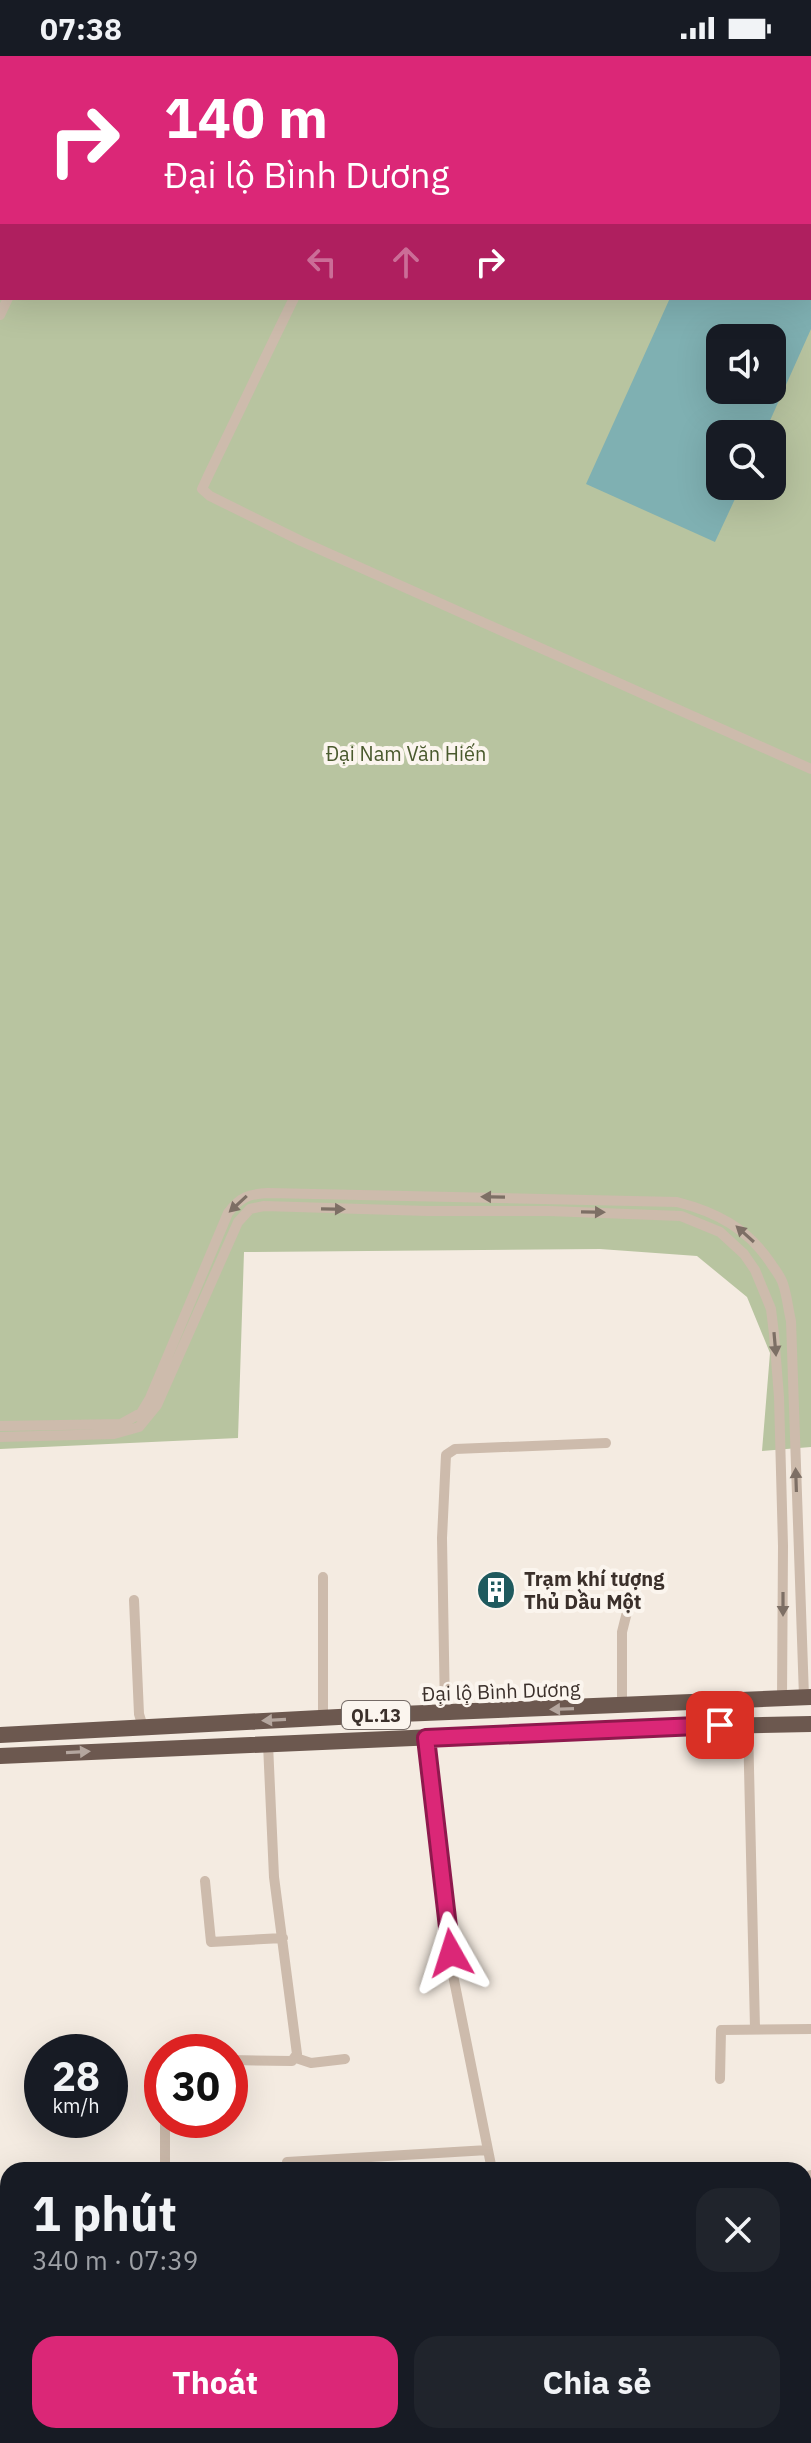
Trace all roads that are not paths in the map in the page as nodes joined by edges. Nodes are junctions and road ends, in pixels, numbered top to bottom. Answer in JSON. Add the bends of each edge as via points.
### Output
{"nodes":[{"id":1,"x":293,"y":300,"type":"edge"},
{"id":2,"x":811,"y":769,"type":"edge"},
{"id":3,"x":0,"y":1426,"type":"edge"},
{"id":4,"x":0,"y":1437,"type":"edge"},
{"id":5,"x":606,"y":1443,"type":"dead end"},
{"id":6,"x":631,"y":1576,"type":"dead end"},
{"id":7,"x":323,"y":1577,"type":"dead end"},
{"id":8,"x":134,"y":1600,"type":"dead end"},
{"id":9,"x":782,"y":1677,"type":"junction"},
{"id":10,"x":803,"y":1677,"type":"junction"},
{"id":11,"x":808,"y":1697,"type":"edge"},
{"id":12,"x":782,"y":1698,"type":"junction"},
{"id":13,"x":622,"y":1706,"type":"junction"},
{"id":14,"x":445,"y":1713,"type":"junction"},
{"id":15,"x":323,"y":1718,"type":"junction"},
{"id":16,"x":783,"y":1724,"type":"junction"},
{"id":17,"x":807,"y":1724,"type":"edge"},
{"id":18,"x":748,"y":1725,"type":"junction"},
{"id":19,"x":143,"y":1727,"type":"junction"},
{"id":20,"x":0,"y":1735,"type":"edge"},
{"id":21,"x":426,"y":1738,"type":"junction"},
{"id":22,"x":268,"y":1744,"type":"junction"},
{"id":23,"x":0,"y":1756,"type":"edge"},
{"id":24,"x":205,"y":1881,"type":"dead end"},
{"id":25,"x":283,"y":1938,"type":"junction"},
{"id":26,"x":755,"y":2028,"type":"junction"},
{"id":27,"x":811,"y":2029,"type":"edge"},
{"id":28,"x":296,"y":2058,"type":"junction"},
{"id":29,"x":345,"y":2059,"type":"dead end"},
{"id":30,"x":248,"y":2060,"type":"edge"},
{"id":31,"x":720,"y":2079,"type":"dead end"},
{"id":32,"x":165,"y":2138,"type":"edge"},
{"id":33,"x":488,"y":2150,"type":"junction"},
{"id":34,"x":165,"y":2162,"type":"edge"},
{"id":35,"x":287,"y":2162,"type":"dead end"},
{"id":36,"x":490,"y":2162,"type":"edge"}],
"edges":[{"from":1,"to":2,"type":"street","via":[[202,489],[315,548]]},
{"from":10,"to":3,"type":"street","one_way":true,"via":[[791,1321],[783,1282],[749,1236],[695,1207],[677,1202],[249,1194],[228,1213],[141,1413],[121,1424]]},
{"from":4,"to":9,"type":"street","one_way":true,"via":[[114,1434],[148,1419],[238,1222],[250,1209],[681,1216],[720,1232],[744,1254],[771,1309],[779,1397]]},
{"from":5,"to":14,"type":"street","via":[[455,1449],[446,1455]]},
{"from":6,"to":13,"type":"street","via":[[622,1632]]},
{"from":7,"to":15,"type":"street"},
{"from":8,"to":19,"type":"street"},
{"from":9,"to":10,"type":"street"},
{"from":9,"to":12,"type":"street"},
{"from":10,"to":11,"type":"street"},
{"from":11,"to":12,"type":"highway","name":"Đại lộ Bình Dương","number":"QL.13"},
{"from":11,"to":17,"type":"highway"},
{"from":12,"to":13,"type":"highway","name":"Đại lộ Bình Dương","number":"QL.13"},
{"from":12,"to":16,"type":"highway"},
{"from":13,"to":14,"type":"highway","name":"Đại lộ Bình Dương","number":"QL.13","one_way":true},
{"from":14,"to":15,"type":"highway","name":"Đại lộ Bình Dương","number":"QL.13"},
{"from":15,"to":19,"type":"highway","name":"Đại lộ Bình Dương","number":"QL.13","one_way":true},
{"from":16,"to":17,"type":"highway","number":"QL.13"},
{"from":16,"to":18,"type":"highway","number":"QL.13"},
{"from":18,"to":21,"type":"highway","number":"QL.13"},
{"from":18,"to":26,"type":"street"},
{"from":19,"to":20,"type":"highway","name":"Đại lộ Bình Dương","number":"QL.13"},
{"from":21,"to":22,"type":"highway","number":"QL.13"},
{"from":21,"to":33,"type":"street","via":[[453,1975]]},
{"from":23,"to":22,"type":"highway","number":"QL.13","one_way":true},
{"from":22,"to":25,"type":"street","via":[[274,1877]]},
{"from":24,"to":25,"type":"street","via":[[211,1942]]},
{"from":25,"to":28,"type":"street"},
{"from":26,"to":27,"type":"street"},
{"from":26,"to":31,"type":"street","via":[[721,2030]]},
{"from":28,"to":29,"type":"street","via":[[311,2063]]},
{"from":28,"to":30,"type":"street"},
{"from":32,"to":34,"type":"street"},
{"from":33,"to":35,"type":"street"},
{"from":33,"to":36,"type":"street"}]}
